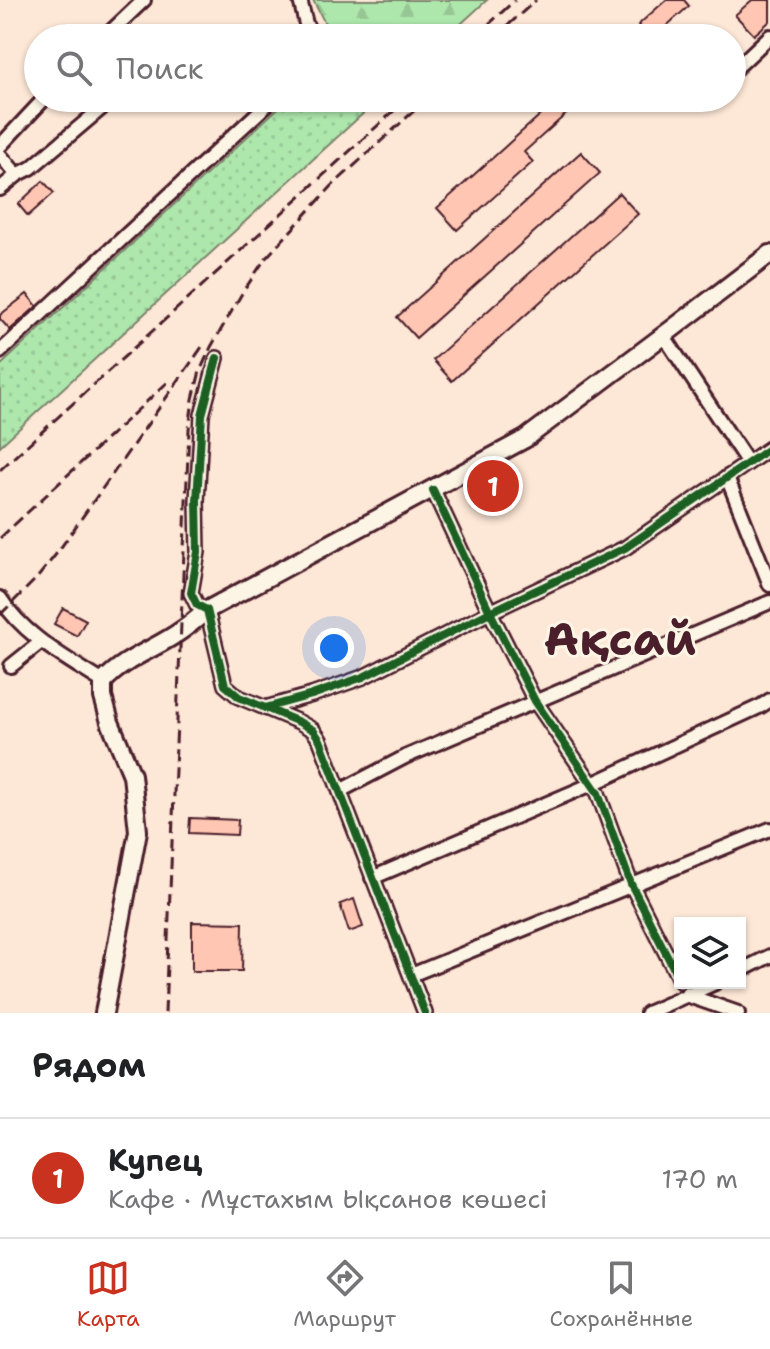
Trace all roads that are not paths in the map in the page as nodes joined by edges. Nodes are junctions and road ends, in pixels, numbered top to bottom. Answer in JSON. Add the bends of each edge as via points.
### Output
{"nodes":[{"id":1,"x":144,"y":0,"type":"edge"},
{"id":2,"x":300,"y":0,"type":"edge"},
{"id":3,"x":119,"y":24,"type":"edge"},
{"id":4,"x":306,"y":24,"type":"edge"},
{"id":5,"x":770,"y":36,"type":"edge"},
{"id":6,"x":746,"y":59,"type":"edge"},
{"id":7,"x":32,"y":112,"type":"edge"},
{"id":8,"x":97,"y":112,"type":"edge"},
{"id":9,"x":259,"y":112,"type":"edge"},
{"id":10,"x":0,"y":146,"type":"edge"},
{"id":11,"x":0,"y":155,"type":"edge"},
{"id":12,"x":17,"y":175,"type":"junction"},
{"id":13,"x":0,"y":189,"type":"edge"},
{"id":14,"x":770,"y":254,"type":"edge"},
{"id":15,"x":664,"y":336,"type":"junction"},
{"id":16,"x":0,"y":352,"type":"edge"},
{"id":17,"x":217,"y":358,"type":"dead end"},
{"id":18,"x":770,"y":448,"type":"edge"},
{"id":19,"x":748,"y":463,"type":"junction"},
{"id":20,"x":727,"y":477,"type":"junction"},
{"id":21,"x":433,"y":490,"type":"junction"},
{"id":22,"x":770,"y":585,"type":"edge"},
{"id":23,"x":0,"y":598,"type":"edge"},
{"id":24,"x":770,"y":602,"type":"edge"},
{"id":25,"x":207,"y":610,"type":"junction"},
{"id":26,"x":490,"y":612,"type":"junction"},
{"id":27,"x":41,"y":642,"type":"junction"},
{"id":28,"x":11,"y":666,"type":"dead end"},
{"id":29,"x":103,"y":682,"type":"junction"},
{"id":30,"x":770,"y":700,"type":"edge"},
{"id":31,"x":535,"y":701,"type":"junction"},
{"id":32,"x":265,"y":708,"type":"junction"},
{"id":33,"x":592,"y":784,"type":"junction"},
{"id":34,"x":340,"y":791,"type":"junction"},
{"id":35,"x":770,"y":829,"type":"edge"},
{"id":36,"x":372,"y":878,"type":"junction"},
{"id":37,"x":631,"y":884,"type":"junction"},
{"id":38,"x":770,"y":956,"type":"edge"},
{"id":39,"x":746,"y":968,"type":"edge"},
{"id":40,"x":674,"y":970,"type":"edge"},
{"id":41,"x":411,"y":975,"type":"junction"},
{"id":42,"x":685,"y":989,"type":"edge"},
{"id":43,"x":703,"y":989,"type":"edge"},
{"id":44,"x":689,"y":996,"type":"junction"},
{"id":45,"x":104,"y":1013,"type":"edge"},
{"id":46,"x":425,"y":1013,"type":"edge"},
{"id":47,"x":647,"y":1013,"type":"edge"},
{"id":48,"x":738,"y":1013,"type":"edge"}],
"edges":[{"from":1,"to":3,"type":"street"},
{"from":2,"to":4,"type":"street"},
{"from":5,"to":6,"type":"street"},
{"from":7,"to":10,"type":"street"},
{"from":8,"to":12,"type":"street"},
{"from":9,"to":16,"type":"street"},
{"from":11,"to":12,"type":"street"},
{"from":12,"to":13,"type":"street"},
{"from":14,"to":15,"type":"main road"},
{"from":15,"to":19,"type":"street"},
{"from":15,"to":21,"type":"main road","via":[[525,439]]},
{"from":17,"to":25,"type":"street","via":[[202,415],[198,552],[191,593]]},
{"from":18,"to":19,"type":"street"},
{"from":19,"to":20,"type":"street"},
{"from":20,"to":22,"type":"street"},
{"from":20,"to":26,"type":"street","via":[[625,548]]},
{"from":21,"to":25,"type":"main road"},
{"from":21,"to":26,"type":"street"},
{"from":23,"to":27,"type":"street"},
{"from":24,"to":31,"type":"street"},
{"from":25,"to":29,"type":"main road","via":[[182,631],[126,661]]},
{"from":25,"to":32,"type":"street","via":[[225,685]]},
{"from":26,"to":31,"type":"street"},
{"from":26,"to":32,"type":"street","via":[[363,677]]},
{"from":27,"to":28,"type":"street"},
{"from":27,"to":29,"type":"street"},
{"from":29,"to":45,"type":"main road","via":[[110,722],[132,775],[138,831]]},
{"from":30,"to":33,"type":"street"},
{"from":31,"to":33,"type":"street"},
{"from":31,"to":34,"type":"street"},
{"from":32,"to":34,"type":"street","via":[[313,730]]},
{"from":33,"to":36,"type":"street"},
{"from":33,"to":37,"type":"street"},
{"from":34,"to":36,"type":"street"},
{"from":35,"to":37,"type":"street"},
{"from":36,"to":41,"type":"street"},
{"from":37,"to":40,"type":"street"},
{"from":37,"to":41,"type":"street"},
{"from":38,"to":39,"type":"street"},
{"from":41,"to":46,"type":"street"},
{"from":42,"to":44,"type":"street"},
{"from":43,"to":44,"type":"street"},
{"from":44,"to":47,"type":"street"},
{"from":44,"to":48,"type":"street"}]}
